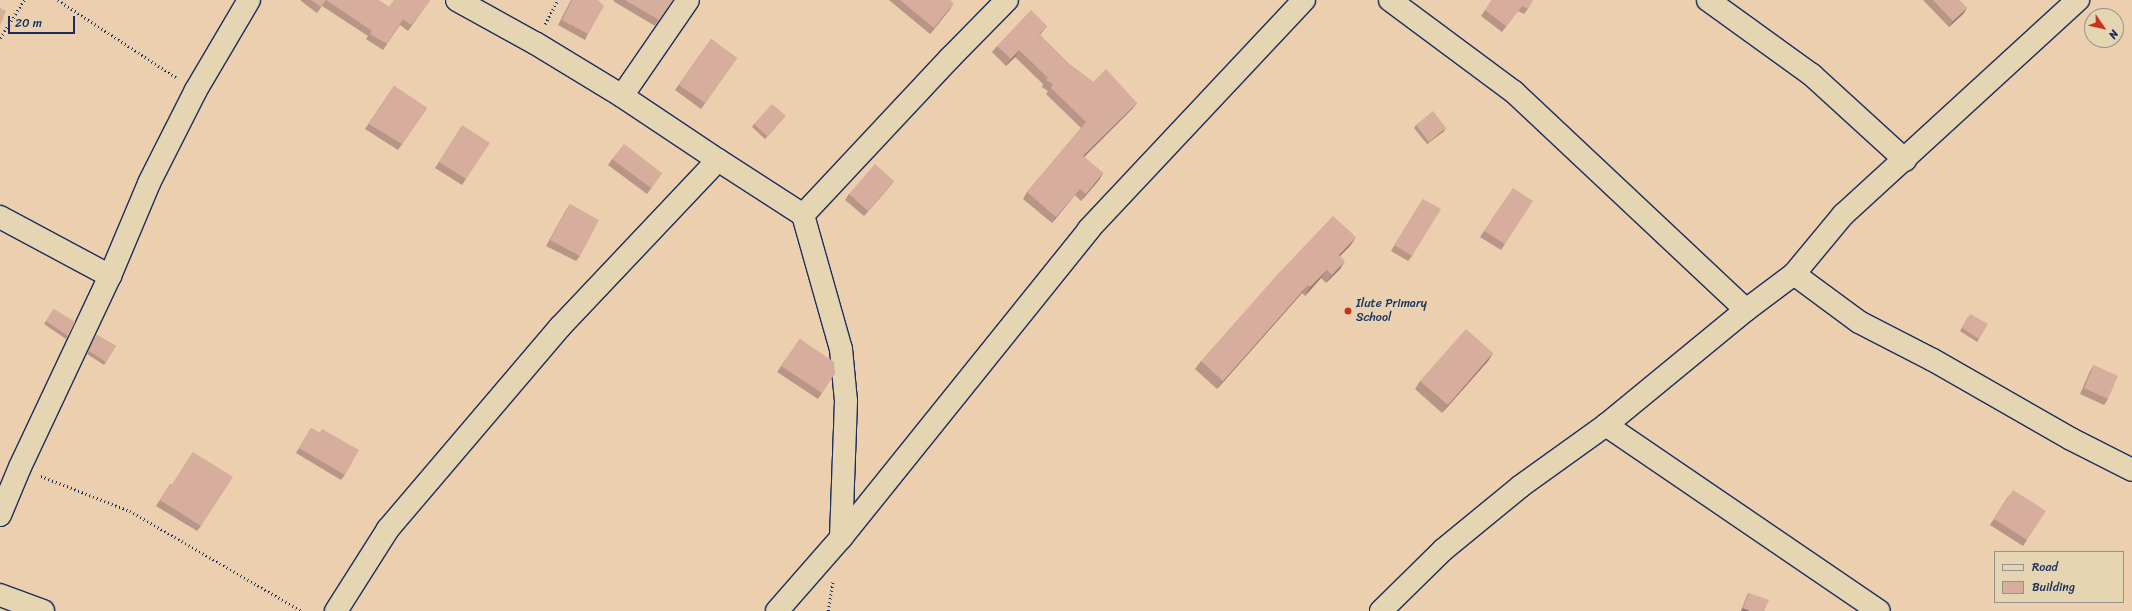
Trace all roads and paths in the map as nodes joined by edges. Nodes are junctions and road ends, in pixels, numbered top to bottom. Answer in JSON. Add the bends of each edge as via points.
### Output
{"nodes":[{"id":1,"x":24,"y":0,"type":"edge"},
{"id":2,"x":58,"y":0,"type":"edge"},
{"id":3,"x":249,"y":0,"type":"edge"},
{"id":4,"x":457,"y":0,"type":"edge"},
{"id":5,"x":558,"y":0,"type":"edge"},
{"id":6,"x":688,"y":0,"type":"edge"},
{"id":7,"x":1007,"y":0,"type":"edge"},
{"id":8,"x":1304,"y":0,"type":"edge"},
{"id":9,"x":1390,"y":0,"type":"edge"},
{"id":10,"x":1708,"y":0,"type":"edge"},
{"id":11,"x":2073,"y":2,"type":"edge"},
{"id":12,"x":0,"y":38,"type":"edge"},
{"id":13,"x":535,"y":43,"type":"junction"},
{"id":14,"x":196,"y":90,"type":"junction"},
{"id":15,"x":622,"y":96,"type":"junction"},
{"id":16,"x":718,"y":160,"type":"junction"},
{"id":17,"x":1905,"y":160,"type":"junction"},
{"id":18,"x":803,"y":215,"type":"junction"},
{"id":19,"x":0,"y":217,"type":"edge"},
{"id":20,"x":1794,"y":274,"type":"junction"},
{"id":21,"x":110,"y":276,"type":"junction"},
{"id":22,"x":1746,"y":310,"type":"junction"},
{"id":23,"x":1606,"y":424,"type":"junction"},
{"id":24,"x":20,"y":467,"type":"junction"},
{"id":25,"x":2132,"y":470,"type":"edge"},
{"id":26,"x":0,"y":515,"type":"edge"},
{"id":27,"x":841,"y":538,"type":"junction"},
{"id":28,"x":0,"y":595,"type":"edge"},
{"id":29,"x":1394,"y":608,"type":"edge"},
{"id":30,"x":43,"y":611,"type":"edge"},
{"id":31,"x":302,"y":611,"type":"edge"},
{"id":32,"x":336,"y":611,"type":"edge"},
{"id":33,"x":777,"y":611,"type":"edge"},
{"id":34,"x":1879,"y":611,"type":"edge"}],
"edges":[{"from":1,"to":12,"type":"path"},
{"from":2,"to":14,"type":"path"},
{"from":3,"to":14,"type":"street"},
{"from":4,"to":13,"type":"street"},
{"from":5,"to":13,"type":"path"},
{"from":6,"to":15,"type":"street"},
{"from":7,"to":18,"type":"street"},
{"from":8,"to":27,"type":"street","via":[[1089,229]]},
{"from":9,"to":22,"type":"street","via":[[1514,92]]},
{"from":10,"to":17,"type":"street","via":[[1812,76]]},
{"from":11,"to":17,"type":"street"},
{"from":13,"to":15,"type":"street"},
{"from":14,"to":21,"type":"street","via":[[149,183]]},
{"from":15,"to":16,"type":"street"},
{"from":16,"to":18,"type":"street"},
{"from":16,"to":32,"type":"street","via":[[560,327],[388,528]]},
{"from":17,"to":20,"type":"street","via":[[1844,215]]},
{"from":18,"to":27,"type":"street","via":[[841,349],[846,401]]},
{"from":19,"to":21,"type":"street"},
{"from":20,"to":22,"type":"street"},
{"from":20,"to":25,"type":"street","via":[[1859,322]]},
{"from":21,"to":24,"type":"street"},
{"from":22,"to":23,"type":"street"},
{"from":23,"to":29,"type":"street","via":[[1521,486],[1443,550]]},
{"from":23,"to":34,"type":"street"},
{"from":24,"to":26,"type":"street"},
{"from":24,"to":31,"type":"path","via":[[130,511]]},
{"from":27,"to":33,"type":"street"},
{"from":28,"to":30,"type":"street"}]}
